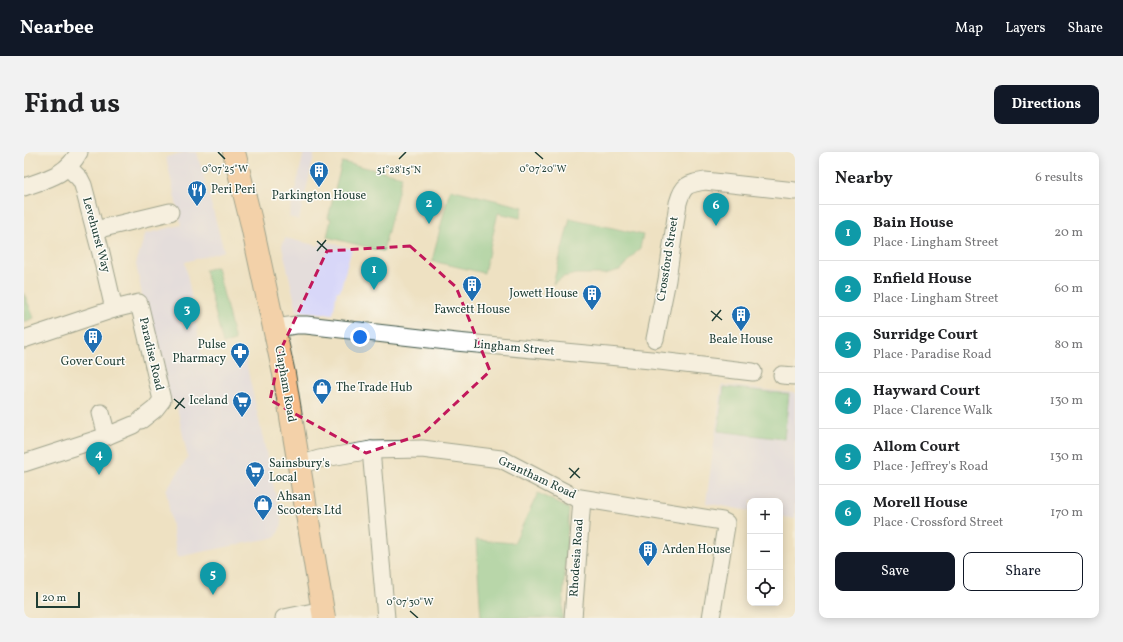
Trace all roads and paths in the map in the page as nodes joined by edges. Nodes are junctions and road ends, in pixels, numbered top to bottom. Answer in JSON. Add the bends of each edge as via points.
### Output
{"nodes":[{"id":1,"x":79,"y":152,"type":"edge"},
{"id":2,"x":234,"y":152,"type":"edge"},
{"id":3,"x":68,"y":168,"type":"junction"},
{"id":4,"x":24,"y":186,"type":"edge"},
{"id":5,"x":795,"y":191,"type":"edge"},
{"id":6,"x":170,"y":212,"type":"dead end"},
{"id":7,"x":95,"y":230,"type":"junction"},
{"id":8,"x":114,"y":309,"type":"junction"},
{"id":9,"x":275,"y":328,"type":"junction"},
{"id":10,"x":24,"y":339,"type":"edge"},
{"id":11,"x":651,"y":360,"type":"junction"},
{"id":12,"x":754,"y":372,"type":"dead end"},
{"id":13,"x":101,"y":413,"type":"dead end"},
{"id":14,"x":107,"y":436,"type":"junction"},
{"id":15,"x":371,"y":450,"type":"junction"},
{"id":16,"x":24,"y":463,"type":"edge"},
{"id":17,"x":299,"y":465,"type":"junction"},
{"id":18,"x":582,"y":499,"type":"junction"},
{"id":19,"x":324,"y":614,"type":"edge"},
{"id":20,"x":284,"y":618,"type":"edge"},
{"id":21,"x":386,"y":618,"type":"edge"},
{"id":22,"x":573,"y":618,"type":"edge"},
{"id":23,"x":711,"y":618,"type":"edge"}],
"edges":[{"from":1,"to":3,"type":"street"},
{"from":2,"to":9,"type":"highway","name":"Clapham Road"},
{"from":3,"to":4,"type":"street","via":[[58,175]]},
{"from":3,"to":7,"type":"street","name":"Levehurst Way","via":[[80,178]]},
{"from":5,"to":11,"type":"street","name":"Crossford Street","via":[[705,181],[690,184],[681,192]]},
{"from":6,"to":7,"type":"street"},
{"from":7,"to":8,"type":"street","name":"Levehurst Way"},
{"from":8,"to":10,"type":"street","name":"Paradise Road"},
{"from":8,"to":14,"type":"street","name":"Paradise Road","via":[[139,303],[162,400],[155,409],[137,422]]},
{"from":9,"to":11,"type":"street","name":"Lingham Street","via":[[306,325],[463,343]]},
{"from":9,"to":17,"type":"highway","name":"Clapham Road"},
{"from":11,"to":12,"type":"street","name":"Lingham Street"},
{"from":13,"to":14,"type":"street"},
{"from":14,"to":16,"type":"street"},
{"from":15,"to":17,"type":"street","name":"Grantham Road","via":[[319,458]]},
{"from":15,"to":18,"type":"street","name":"Grantham Road","via":[[422,449],[501,459]]},
{"from":15,"to":21,"type":"street"},
{"from":17,"to":19,"type":"highway","name":"Clapham Road"},
{"from":18,"to":22,"type":"street","name":"Rhodesia Road"},
{"from":18,"to":23,"type":"street","name":"Grantham Road","via":[[726,522]]},
{"from":19,"to":20,"type":"street"}]}
